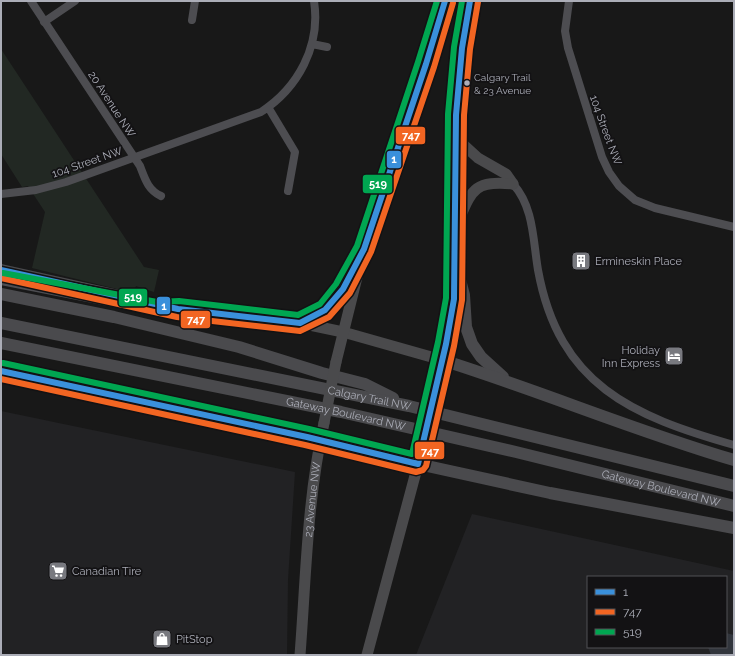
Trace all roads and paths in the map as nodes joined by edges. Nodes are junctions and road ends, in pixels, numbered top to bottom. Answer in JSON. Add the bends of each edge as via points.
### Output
{"nodes":[{"id":1,"x":31,"y":1,"type":"edge"},
{"id":2,"x":75,"y":1,"type":"edge"},
{"id":3,"x":195,"y":1,"type":"edge"},
{"id":4,"x":314,"y":1,"type":"edge"},
{"id":5,"x":445,"y":1,"type":"edge"},
{"id":6,"x":470,"y":1,"type":"edge"},
{"id":7,"x":569,"y":1,"type":"edge"},
{"id":8,"x":192,"y":20,"type":"dead end"},
{"id":9,"x":44,"y":22,"type":"junction"},
{"id":10,"x":312,"y":44,"type":"junction"},
{"id":11,"x":327,"y":47,"type":"dead end"},
{"id":12,"x":268,"y":107,"type":"junction"},
{"id":13,"x":455,"y":137,"type":"junction"},
{"id":14,"x":134,"y":158,"type":"junction"},
{"id":15,"x":513,"y":184,"type":"junction"},
{"id":16,"x":288,"y":191,"type":"dead end"},
{"id":17,"x":1,"y":194,"type":"edge"},
{"id":18,"x":161,"y":196,"type":"dead end"},
{"id":19,"x":734,"y":227,"type":"edge"},
{"id":20,"x":455,"y":228,"type":"junction"},
{"id":21,"x":364,"y":249,"type":"junction"},
{"id":22,"x":455,"y":262,"type":"junction"},
{"id":23,"x":1,"y":270,"type":"edge"},
{"id":24,"x":1,"y":281,"type":"edge"},
{"id":25,"x":1,"y":294,"type":"edge"},
{"id":26,"x":178,"y":309,"type":"junction"},
{"id":27,"x":300,"y":323,"type":"junction"},
{"id":28,"x":1,"y":324,"type":"edge"},
{"id":29,"x":343,"y":332,"type":"junction"},
{"id":30,"x":1,"y":343,"type":"edge"},
{"id":31,"x":442,"y":360,"type":"junction"},
{"id":32,"x":1,"y":371,"type":"edge"},
{"id":33,"x":507,"y":381,"type":"junction"},
{"id":34,"x":409,"y":406,"type":"junction"},
{"id":35,"x":320,"y":441,"type":"junction"},
{"id":36,"x":734,"y":445,"type":"edge"},
{"id":37,"x":734,"y":460,"type":"edge"},
{"id":38,"x":418,"y":464,"type":"junction"},
{"id":39,"x":734,"y":486,"type":"edge"},
{"id":40,"x":734,"y":506,"type":"edge"},
{"id":41,"x":734,"y":528,"type":"edge"},
{"id":42,"x":299,"y":652,"type":"edge"},
{"id":43,"x":366,"y":655,"type":"edge"}],
"edges":[{"from":1,"to":9,"type":"street","name":"20 Avenue NW"},
{"from":2,"to":9,"type":"street"},
{"from":3,"to":8,"type":"street"},
{"from":4,"to":10,"type":"street","name":"104 Street NW","via":[[315,26]]},
{"from":5,"to":21,"type":"main road","name":"23 Avenue NW"},
{"from":6,"to":13,"type":"main road","via":[[458,80]]},
{"from":7,"to":19,"type":"street","name":"104 Street NW","via":[[565,31],[575,74],[605,164],[623,189],[635,200],[655,208]]},
{"from":9,"to":14,"type":"street","name":"20 Avenue NW"},
{"from":10,"to":11,"type":"street"},
{"from":10,"to":12,"type":"street","name":"104 Street NW","via":[[297,77],[283,95]]},
{"from":12,"to":14,"type":"street","name":"104 Street NW","via":[[253,116]]},
{"from":12,"to":16,"type":"street","via":[[295,152]]},
{"from":13,"to":15,"type":"main road","via":[[478,158],[506,174]]},
{"from":13,"to":20,"type":"main road"},
{"from":14,"to":17,"type":"street","name":"104 Street NW","via":[[48,187]]},
{"from":14,"to":18,"type":"street","name":"20 Avenue NW","via":[[150,189]]},
{"from":15,"to":20,"type":"main road","via":[[488,183],[474,190]]},
{"from":15,"to":36,"type":"street","via":[[527,207],[541,286],[548,309],[559,334],[579,365],[602,387],[629,407],[673,426]]},
{"from":20,"to":22,"type":"main road"},
{"from":21,"to":27,"type":"main road","via":[[334,301],[325,310]]},
{"from":21,"to":29,"type":"main road","name":"23 Avenue NW"},
{"from":22,"to":31,"type":"main road","via":[[452,315]]},
{"from":22,"to":33,"type":"highway","via":[[464,295],[466,326],[472,344],[481,357]]},
{"from":23,"to":26,"type":"highway"},
{"from":24,"to":26,"type":"street","via":[[139,308]]},
{"from":25,"to":34,"type":"highway","via":[[114,317],[239,347],[365,384]]},
{"from":26,"to":27,"type":"main road"},
{"from":27,"to":29,"type":"main road"},
{"from":28,"to":34,"type":"highway","name":"Calgary Trail NW"},
{"from":29,"to":31,"type":"main road"},
{"from":29,"to":35,"type":"main road","name":"23 Avenue NW","bridge":true},
{"from":30,"to":40,"type":"highway","name":"Gateway Boulevard NW","via":[[328,409]]},
{"from":31,"to":33,"type":"highway"},
{"from":31,"to":38,"type":"main road","bridge":true},
{"from":32,"to":35,"type":"main road"},
{"from":33,"to":37,"type":"highway","via":[[670,440]]},
{"from":34,"to":39,"type":"highway","name":"Calgary Trail NW"},
{"from":35,"to":38,"type":"main road"},
{"from":35,"to":42,"type":"main road","name":"23 Avenue NW","via":[[308,517]]},
{"from":38,"to":41,"type":"highway","via":[[550,493]]},
{"from":38,"to":43,"type":"main road"}]}
